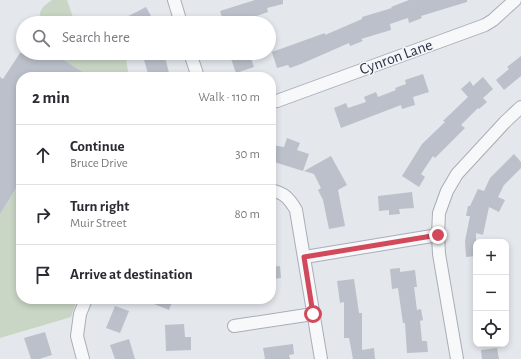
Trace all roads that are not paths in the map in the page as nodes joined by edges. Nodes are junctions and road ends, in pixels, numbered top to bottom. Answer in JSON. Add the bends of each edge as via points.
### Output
{"nodes":[{"id":1,"x":515,"y":0,"type":"edge"},
{"id":2,"x":177,"y":1,"type":"edge"},
{"id":3,"x":180,"y":16,"type":"edge"},
{"id":4,"x":192,"y":60,"type":"edge"},
{"id":5,"x":196,"y":72,"type":"edge"},
{"id":6,"x":276,"y":101,"type":"edge"},
{"id":7,"x":521,"y":107,"type":"edge"},
{"id":8,"x":276,"y":191,"type":"edge"},
{"id":9,"x":438,"y":235,"type":"junction"},
{"id":10,"x":304,"y":257,"type":"junction"},
{"id":11,"x":84,"y":304,"type":"edge"},
{"id":12,"x":313,"y":314,"type":"junction"},
{"id":13,"x":234,"y":326,"type":"dead end"},
{"id":14,"x":83,"y":359,"type":"edge"},
{"id":15,"x":321,"y":359,"type":"edge"},
{"id":16,"x":456,"y":359,"type":"edge"}],
"edges":[{"from":1,"to":6,"type":"street","name":"Cynron Lane","via":[[485,25]]},
{"from":2,"to":3,"type":"street"},
{"from":4,"to":5,"type":"street"},
{"from":7,"to":9,"type":"street","via":[[464,166],[452,182],[442,201]]},
{"from":8,"to":10,"type":"street","via":[[290,199],[296,210]]},
{"from":9,"to":10,"type":"street"},
{"from":9,"to":16,"type":"street"},
{"from":10,"to":12,"type":"street"},
{"from":11,"to":14,"type":"street","via":[[77,336]]},
{"from":12,"to":13,"type":"street"},
{"from":12,"to":15,"type":"street"}]}
